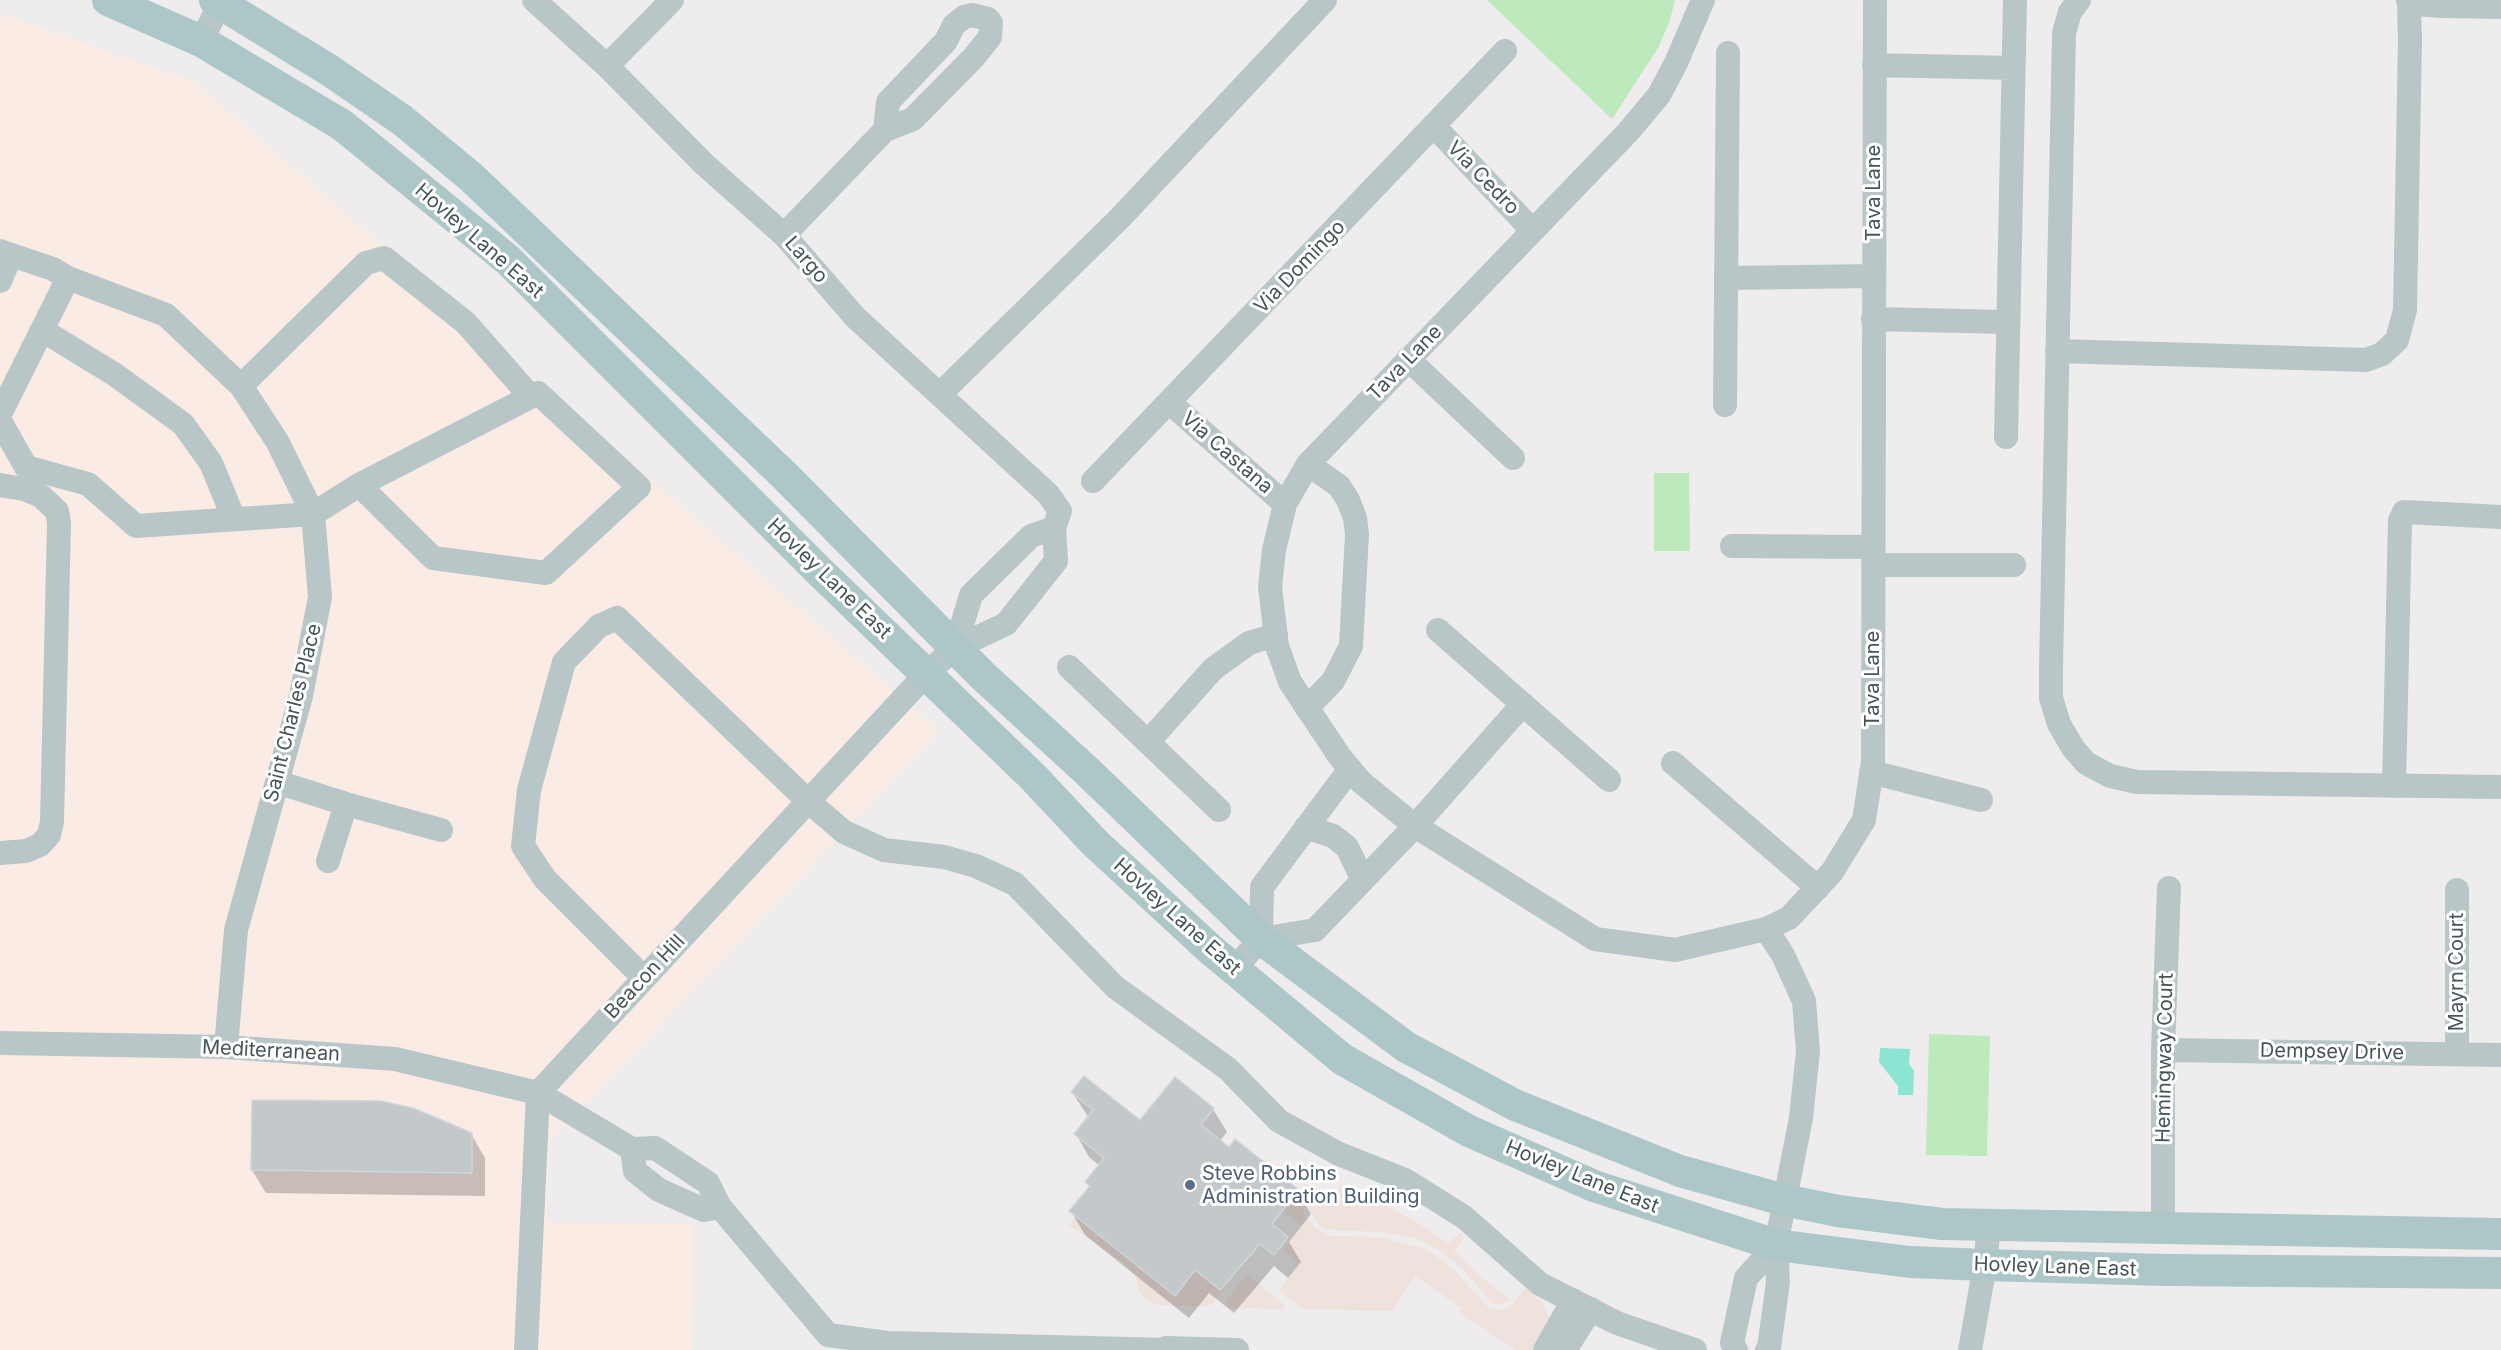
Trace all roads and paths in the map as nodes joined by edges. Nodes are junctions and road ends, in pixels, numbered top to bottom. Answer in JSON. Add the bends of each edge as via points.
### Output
{"nodes":[{"id":1,"x":108,"y":0,"type":"edge"},
{"id":2,"x":534,"y":0,"type":"edge"},
{"id":3,"x":672,"y":0,"type":"edge"},
{"id":4,"x":1325,"y":0,"type":"edge"},
{"id":5,"x":1703,"y":0,"type":"edge"},
{"id":6,"x":1875,"y":0,"type":"edge"},
{"id":7,"x":2014,"y":0,"type":"edge"},
{"id":8,"x":2079,"y":0,"type":"edge"},
{"id":9,"x":2409,"y":0,"type":"edge"},
{"id":10,"x":219,"y":1,"type":"edge"},
{"id":11,"x":2501,"y":7,"type":"edge"},
{"id":12,"x":201,"y":41,"type":"junction"},
{"id":13,"x":1505,"y":51,"type":"dead end"},
{"id":14,"x":1728,"y":53,"type":"dead end"},
{"id":15,"x":1874,"y":65,"type":"junction"},
{"id":16,"x":607,"y":66,"type":"junction"},
{"id":17,"x":2013,"y":68,"type":"junction"},
{"id":18,"x":1434,"y":126,"type":"junction"},
{"id":19,"x":885,"y":130,"type":"junction"},
{"id":20,"x":1532,"y":230,"type":"junction"},
{"id":21,"x":784,"y":235,"type":"junction"},
{"id":22,"x":5,"y":253,"type":"edge"},
{"id":23,"x":1873,"y":276,"type":"junction"},
{"id":24,"x":68,"y":278,"type":"junction"},
{"id":25,"x":1726,"y":278,"type":"junction"},
{"id":26,"x":0,"y":281,"type":"edge"},
{"id":27,"x":1873,"y":319,"type":"junction"},
{"id":28,"x":2008,"y":322,"type":"junction"},
{"id":29,"x":42,"y":330,"type":"junction"},
{"id":30,"x":2057,"y":351,"type":"junction"},
{"id":31,"x":1408,"y":358,"type":"junction"},
{"id":32,"x":241,"y":386,"type":"junction"},
{"id":33,"x":940,"y":394,"type":"junction"},
{"id":34,"x":530,"y":396,"type":"junction"},
{"id":35,"x":1170,"y":403,"type":"junction"},
{"id":36,"x":1725,"y":405,"type":"dead end"},
{"id":37,"x":0,"y":414,"type":"edge"},
{"id":38,"x":0,"y":421,"type":"edge"},
{"id":39,"x":2006,"y":437,"type":"dead end"},
{"id":40,"x":1513,"y":458,"type":"dead end"},
{"id":41,"x":1308,"y":465,"type":"junction"},
{"id":42,"x":1093,"y":481,"type":"dead end"},
{"id":43,"x":0,"y":484,"type":"edge"},
{"id":44,"x":359,"y":485,"type":"junction"},
{"id":45,"x":1285,"y":504,"type":"junction"},
{"id":46,"x":313,"y":514,"type":"junction"},
{"id":47,"x":2501,"y":517,"type":"edge"},
{"id":48,"x":234,"y":519,"type":"junction"},
{"id":49,"x":1054,"y":528,"type":"junction"},
{"id":50,"x":1732,"y":546,"type":"dead end"},
{"id":51,"x":1873,"y":556,"type":"junction"},
{"id":52,"x":2014,"y":565,"type":"dead end"},
{"id":53,"x":1438,"y":630,"type":"dead end"},
{"id":54,"x":1276,"y":634,"type":"junction"},
{"id":55,"x":955,"y":648,"type":"junction"},
{"id":56,"x":1070,"y":668,"type":"dead end"},
{"id":57,"x":927,"y":673,"type":"junction"},
{"id":58,"x":1523,"y":704,"type":"junction"},
{"id":59,"x":1307,"y":708,"type":"junction"},
{"id":60,"x":1148,"y":742,"type":"junction"},
{"id":61,"x":1673,"y":763,"type":"dead end"},
{"id":62,"x":1350,"y":769,"type":"junction"},
{"id":63,"x":1871,"y":772,"type":"junction"},
{"id":64,"x":1610,"y":780,"type":"dead end"},
{"id":65,"x":277,"y":782,"type":"junction"},
{"id":66,"x":2394,"y":786,"type":"junction"},
{"id":67,"x":2501,"y":787,"type":"edge"},
{"id":68,"x":1981,"y":800,"type":"dead end"},
{"id":69,"x":808,"y":801,"type":"junction"},
{"id":70,"x":346,"y":804,"type":"junction"},
{"id":71,"x":1219,"y":810,"type":"dead end"},
{"id":72,"x":1415,"y":826,"type":"junction"},
{"id":73,"x":1306,"y":827,"type":"junction"},
{"id":74,"x":441,"y":830,"type":"dead end"},
{"id":75,"x":0,"y":853,"type":"edge"},
{"id":76,"x":328,"y":861,"type":"dead end"},
{"id":77,"x":1363,"y":880,"type":"junction"},
{"id":78,"x":1818,"y":888,"type":"junction"},
{"id":79,"x":2169,"y":888,"type":"dead end"},
{"id":80,"x":2457,"y":890,"type":"dead end"},
{"id":81,"x":1766,"y":929,"type":"junction"},
{"id":82,"x":1261,"y":939,"type":"junction"},
{"id":83,"x":1234,"y":969,"type":"junction"},
{"id":84,"x":644,"y":978,"type":"junction"},
{"id":85,"x":0,"y":1043,"type":"edge"},
{"id":86,"x":226,"y":1047,"type":"junction"},
{"id":87,"x":2163,"y":1050,"type":"junction"},
{"id":88,"x":2457,"y":1054,"type":"junction"},
{"id":89,"x":2501,"y":1055,"type":"edge"},
{"id":90,"x":538,"y":1093,"type":"junction"},
{"id":91,"x":632,"y":1149,"type":"junction"},
{"id":92,"x":1784,"y":1200,"type":"junction"},
{"id":93,"x":720,"y":1207,"type":"junction"},
{"id":94,"x":1989,"y":1225,"type":"junction"},
{"id":95,"x":2163,"y":1228,"type":"junction"},
{"id":96,"x":2501,"y":1234,"type":"edge"},
{"id":97,"x":1776,"y":1245,"type":"junction"},
{"id":98,"x":1985,"y":1265,"type":"junction"},
{"id":99,"x":2501,"y":1274,"type":"edge"},
{"id":100,"x":1582,"y":1305,"type":"junction"},
{"id":101,"x":1168,"y":1349,"type":"edge"},
{"id":102,"x":526,"y":1350,"type":"edge"},
{"id":103,"x":1237,"y":1350,"type":"edge"},
{"id":104,"x":1545,"y":1350,"type":"edge"},
{"id":105,"x":1565,"y":1350,"type":"edge"},
{"id":106,"x":1695,"y":1350,"type":"edge"},
{"id":107,"x":1736,"y":1350,"type":"edge"},
{"id":108,"x":1767,"y":1350,"type":"edge"},
{"id":109,"x":1970,"y":1350,"type":"edge"}],
"edges":[{"from":1,"to":12,"type":"main road","name":"Hovley Lane East"},
{"from":2,"to":16,"type":"street","name":"Largo"},
{"from":3,"to":16,"type":"street"},
{"from":4,"to":33,"type":"street","via":[[1119,219]]},
{"from":5,"to":20,"type":"street","name":"Tava Lane","via":[[1659,95],[1600,163]]},
{"from":6,"to":15,"type":"street","name":"Tava Lane"},
{"from":7,"to":17,"type":"street"},
{"from":8,"to":30,"type":"street","via":[[2070,12],[2064,33]]},
{"from":9,"to":11,"type":"street","via":[[2442,6]]},
{"from":9,"to":30,"type":"street","via":[[2405,310],[2397,340],[2382,354],[2366,360]]},
{"from":10,"to":12,"type":"street"},
{"from":10,"to":55,"type":"main road","name":"Hovley Lane East","via":[[402,120],[471,177],[784,475]]},
{"from":12,"to":57,"type":"main road","name":"Hovley Lane East","via":[[342,124],[508,260],[777,530]]},
{"from":13,"to":18,"type":"street","name":"Via Domingo"},
{"from":14,"to":25,"type":"street"},
{"from":15,"to":17,"type":"street"},
{"from":15,"to":23,"type":"street","name":"Tava Lane"},
{"from":16,"to":21,"type":"street","name":"Largo","via":[[704,164]]},
{"from":17,"to":28,"type":"street"},
{"from":18,"to":20,"type":"street","name":"Via Cedro"},
{"from":18,"to":35,"type":"street","name":"Via Domingo"},
{"from":19,"to":19,"type":"street","via":[[913,119],[974,57],[990,37],[988,19],[972,15],[954,25],[946,41],[888,102]]},
{"from":19,"to":21,"type":"street"},
{"from":20,"to":31,"type":"street","name":"Tava Lane"},
{"from":21,"to":33,"type":"street","name":"Largo","via":[[855,317]]},
{"from":22,"to":24,"type":"street","name":"Saint Charles Place"},
{"from":22,"to":26,"type":"street"},
{"from":23,"to":25,"type":"street"},
{"from":23,"to":27,"type":"street","name":"Tava Lane"},
{"from":24,"to":29,"type":"street"},
{"from":24,"to":32,"type":"street","name":"Saint Charles Place","via":[[166,315]]},
{"from":25,"to":36,"type":"street"},
{"from":27,"to":28,"type":"street"},
{"from":27,"to":51,"type":"street","name":"Tava Lane"},
{"from":28,"to":39,"type":"street"},
{"from":29,"to":37,"type":"street"},
{"from":29,"to":48,"type":"street","via":[[114,374],[183,424],[211,463]]},
{"from":30,"to":66,"type":"street","via":[[2051,698],[2059,724],[2073,748],[2086,763],[2102,772],[2137,782]]},
{"from":31,"to":40,"type":"street"},
{"from":31,"to":41,"type":"street","name":"Tava Lane"},
{"from":32,"to":34,"type":"street","via":[[366,263],[384,258],[466,323]]},
{"from":32,"to":46,"type":"street","name":"Saint Charles Place","via":[[277,441]]},
{"from":33,"to":49,"type":"street","name":"Largo","via":[[1048,494],[1060,511]]},
{"from":34,"to":44,"type":"street"},
{"from":34,"to":44,"type":"street","via":[[538,393],[639,487],[546,573],[433,558]]},
{"from":35,"to":42,"type":"street","name":"Via Domingo"},
{"from":35,"to":45,"type":"street","name":"Via Castana"},
{"from":38,"to":48,"type":"street","via":[[26,467],[88,484],[136,526]]},
{"from":41,"to":45,"type":"street","name":"Tava Lane"},
{"from":41,"to":59,"type":"street","via":[[1339,486],[1355,518],[1357,534],[1351,646],[1333,681]]},
{"from":43,"to":75,"type":"street","via":[[41,495],[57,511],[59,523],[52,822],[49,835],[40,845],[26,851]]},
{"from":44,"to":46,"type":"street"},
{"from":45,"to":54,"type":"street","name":"Tava Lane","via":[[1270,587]]},
{"from":46,"to":48,"type":"street"},
{"from":46,"to":65,"type":"street","name":"Saint Charles Place","via":[[320,597],[302,696]]},
{"from":47,"to":66,"type":"street","via":[[2404,512],[2400,520]]},
{"from":49,"to":55,"type":"street","via":[[1031,536],[971,595]]},
{"from":49,"to":55,"type":"street","name":"Largo","via":[[1056,561],[1006,624]]},
{"from":50,"to":51,"type":"street"},
{"from":51,"to":52,"type":"street"},
{"from":51,"to":63,"type":"street","name":"Tava Lane"},
{"from":53,"to":58,"type":"street"},
{"from":54,"to":59,"type":"street","name":"Tava Lane","via":[[1290,682]]},
{"from":54,"to":60,"type":"street","via":[[1249,644],[1213,669]]},
{"from":55,"to":57,"type":"street","name":"Largo"},
{"from":55,"to":82,"type":"main road","name":"Hovley Lane East"},
{"from":56,"to":60,"type":"street"},
{"from":57,"to":69,"type":"street","name":"Beacon Hill"},
{"from":57,"to":83,"type":"main road","name":"Hovley Lane East","via":[[1095,843]]},
{"from":58,"to":64,"type":"street"},
{"from":58,"to":72,"type":"street"},
{"from":59,"to":62,"type":"street","name":"Tava Lane"},
{"from":60,"to":71,"type":"street"},
{"from":61,"to":78,"type":"street"},
{"from":62,"to":72,"type":"street","name":"Tava Lane"},
{"from":62,"to":73,"type":"street"},
{"from":63,"to":68,"type":"street"},
{"from":63,"to":78,"type":"street","name":"Tava Lane","via":[[1864,820]]},
{"from":65,"to":70,"type":"street"},
{"from":65,"to":86,"type":"street","name":"Saint Charles Place","via":[[236,930]]},
{"from":66,"to":67,"type":"street"},
{"from":69,"to":84,"type":"street","name":"Beacon Hill"},
{"from":69,"to":84,"type":"street","via":[[617,618],[599,626],[564,662],[529,790],[523,846],[545,879]]},
{"from":69,"to":100,"type":"street","via":[[844,832],[885,850],[944,857],[1015,884],[1115,987],[1228,1069],[1279,1121],[1339,1154],[1405,1180],[1464,1217],[1540,1284]]},
{"from":70,"to":74,"type":"street"},
{"from":70,"to":76,"type":"street"},
{"from":72,"to":77,"type":"street"},
{"from":72,"to":81,"type":"street","name":"Tava Lane","via":[[1595,939],[1675,950]]},
{"from":73,"to":77,"type":"street","via":[[1333,836],[1347,847]]},
{"from":73,"to":82,"type":"street","via":[[1263,886]]},
{"from":77,"to":82,"type":"street","via":[[1315,930]]},
{"from":78,"to":81,"type":"street","name":"Tava Lane","via":[[1789,918]]},
{"from":79,"to":87,"type":"street","name":"Hemingway Court"},
{"from":80,"to":88,"type":"street","name":"Mayrn Court"},
{"from":81,"to":92,"type":"street","via":[[1804,1001],[1808,1052],[1801,1118]]},
{"from":82,"to":83,"type":"street"},
{"from":82,"to":92,"type":"main road","name":"Hovley Lane East","via":[[1406,1047],[1515,1105],[1680,1171]]},
{"from":83,"to":97,"type":"main road","name":"Hovley Lane East","via":[[1342,1059],[1469,1131],[1594,1186]]},
{"from":84,"to":90,"type":"street","name":"Beacon Hill"},
{"from":85,"to":86,"type":"street","name":"Mediterranean"},
{"from":86,"to":90,"type":"street","name":"Mediterranean","via":[[395,1059]]},
{"from":87,"to":88,"type":"street","name":"Dempsey Drive"},
{"from":87,"to":95,"type":"street","name":"Hemingway Court"},
{"from":88,"to":89,"type":"street","name":"Dempsey Drive"},
{"from":90,"to":91,"type":"street","name":"Mediterranean"},
{"from":90,"to":102,"type":"street"},
{"from":91,"to":93,"type":"street","via":[[655,1148],[708,1183]]},
{"from":91,"to":93,"type":"street","via":[[635,1171],[659,1190],[704,1210]]},
{"from":92,"to":94,"type":"main road","name":"Hovley Lane East","via":[[1919,1221]]},
{"from":92,"to":97,"type":"street"},
{"from":93,"to":101,"type":"street","via":[[828,1335],[888,1343]]},
{"from":94,"to":95,"type":"main road","name":"Hovley Lane East"},
{"from":94,"to":98,"type":"street"},
{"from":95,"to":96,"type":"main road","name":"Hovley Lane East"},
{"from":97,"to":98,"type":"main road","name":"Hovley Lane East","via":[[1910,1262]]},
{"from":97,"to":107,"type":"street","via":[[1746,1278],[1732,1343]]},
{"from":97,"to":108,"type":"street","via":[[1778,1282]]},
{"from":98,"to":99,"type":"main road","name":"Hovley Lane East"},
{"from":98,"to":109,"type":"street"},
{"from":100,"to":104,"type":"street"},
{"from":100,"to":105,"type":"street"},
{"from":100,"to":106,"type":"street","via":[[1617,1323]]},
{"from":101,"to":103,"type":"street"}]}
